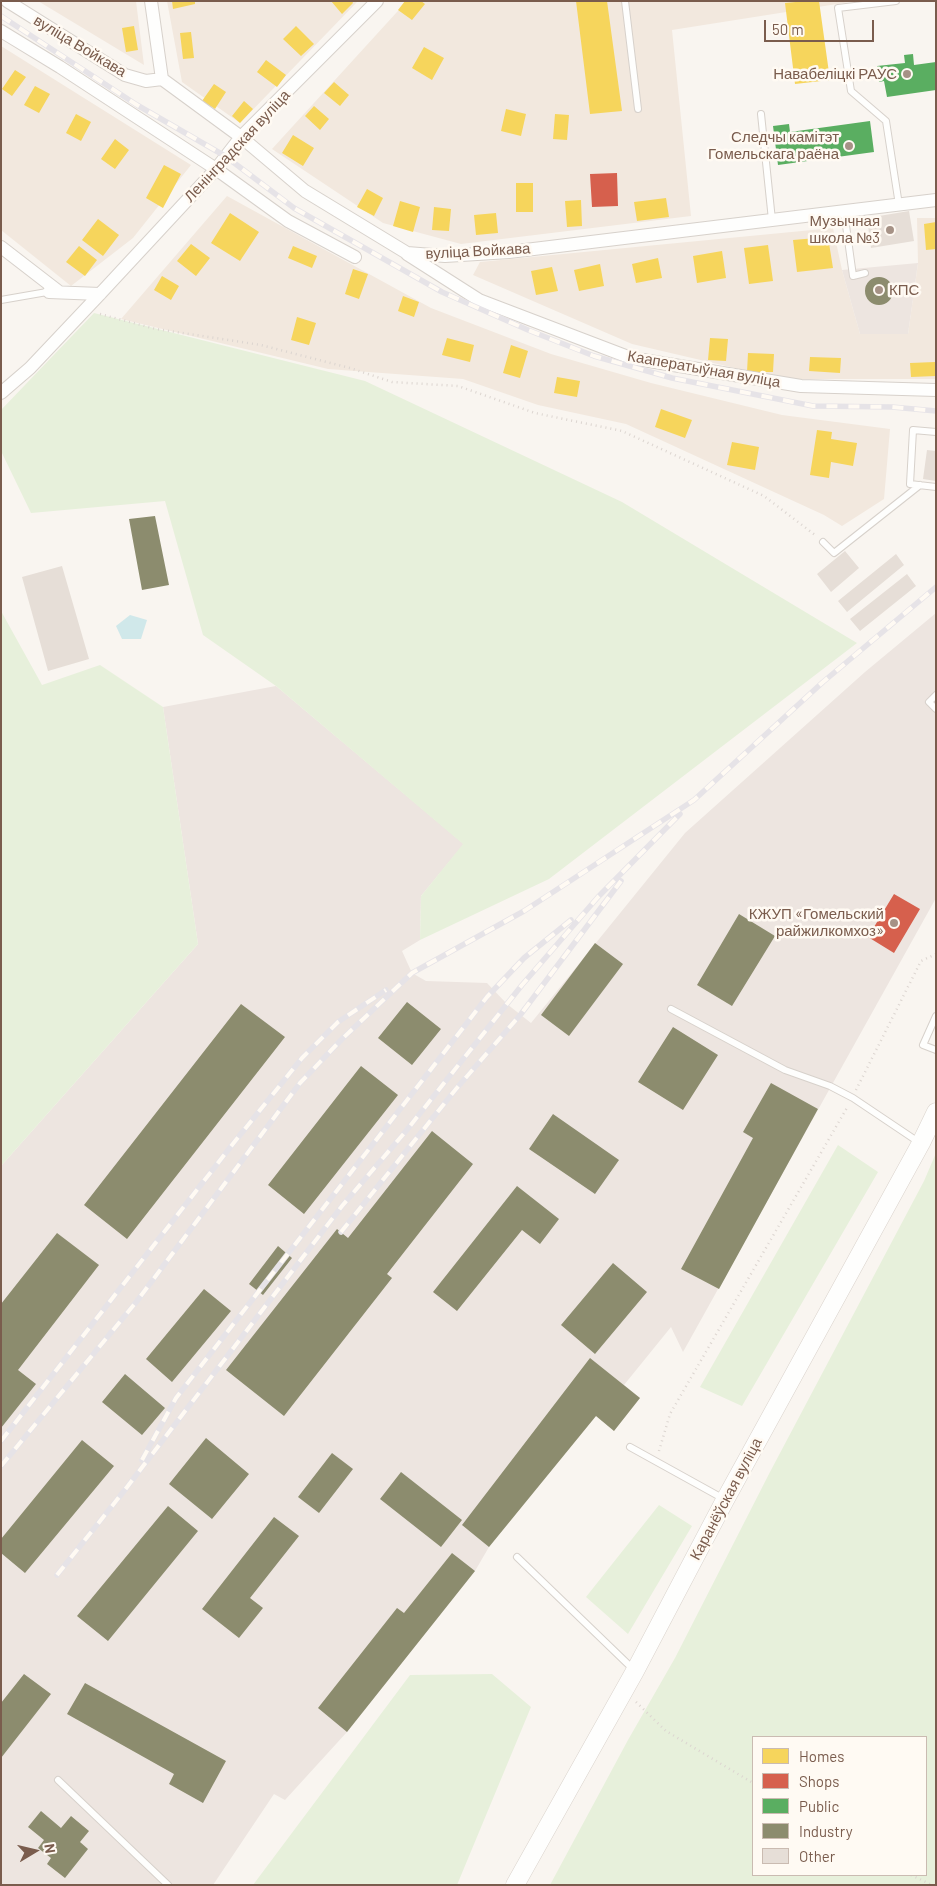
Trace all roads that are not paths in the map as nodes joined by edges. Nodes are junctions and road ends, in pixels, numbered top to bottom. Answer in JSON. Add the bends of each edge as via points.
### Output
{"nodes":[{"id":1,"x":7,"y":1,"type":"edge"},
{"id":2,"x":151,"y":1,"type":"edge"},
{"id":3,"x":377,"y":1,"type":"edge"},
{"id":4,"x":625,"y":1,"type":"edge"},
{"id":5,"x":896,"y":1,"type":"edge"},
{"id":6,"x":1,"y":31,"type":"edge"},
{"id":7,"x":162,"y":79,"type":"junction"},
{"id":8,"x":638,"y":109,"type":"dead end"},
{"id":9,"x":761,"y":114,"type":"dead end"},
{"id":10,"x":241,"y":137,"type":"junction"},
{"id":11,"x":216,"y":169,"type":"junction"},
{"id":12,"x":936,"y":200,"type":"edge"},
{"id":13,"x":900,"y":205,"type":"junction"},
{"id":14,"x":844,"y":212,"type":"junction"},
{"id":15,"x":772,"y":220,"type":"junction"},
{"id":16,"x":1,"y":247,"type":"edge"},
{"id":17,"x":406,"y":254,"type":"junction"},
{"id":18,"x":355,"y":257,"type":"dead end"},
{"id":19,"x":866,"y":274,"type":"dead end"},
{"id":20,"x":52,"y":292,"type":"junction"},
{"id":21,"x":100,"y":294,"type":"junction"},
{"id":22,"x":1,"y":300,"type":"edge"},
{"id":23,"x":936,"y":390,"type":"edge"},
{"id":24,"x":1,"y":392,"type":"edge"},
{"id":25,"x":936,"y":432,"type":"edge"},
{"id":26,"x":920,"y":485,"type":"junction"},
{"id":27,"x":936,"y":487,"type":"edge"},
{"id":28,"x":823,"y":542,"type":"road end"},
{"id":29,"x":936,"y":695,"type":"edge"},
{"id":30,"x":936,"y":709,"type":"edge"},
{"id":31,"x":671,"y":1010,"type":"dead end"},
{"id":32,"x":936,"y":1016,"type":"edge"},
{"id":33,"x":936,"y":1050,"type":"edge"},
{"id":34,"x":936,"y":1112,"type":"edge"},
{"id":35,"x":921,"y":1144,"type":"junction"},
{"id":36,"x":630,"y":1447,"type":"dead end"},
{"id":37,"x":725,"y":1500,"type":"junction"},
{"id":38,"x":517,"y":1557,"type":"dead end"},
{"id":39,"x":635,"y":1671,"type":"junction"},
{"id":40,"x":58,"y":1780,"type":"dead end"},
{"id":41,"x":168,"y":1885,"type":"edge"},
{"id":42,"x":515,"y":1885,"type":"edge"}],
"edges":[{"from":1,"to":7,"type":"street","name":"вуліца Войкава","via":[[125,75],[146,81]]},
{"from":2,"to":7,"type":"street"},
{"from":3,"to":10,"type":"street","name":"Ленінградская вуліца"},
{"from":4,"to":8,"type":"lane"},
{"from":5,"to":13,"type":"lane","via":[[838,8],[851,92],[886,121]]},
{"from":6,"to":11,"type":"street","name":"вуліца Войкава"},
{"from":7,"to":10,"type":"street","name":"вуліца Войкава"},
{"from":9,"to":15,"type":"lane"},
{"from":10,"to":11,"type":"street","name":"Ленінградская вуліца"},
{"from":10,"to":17,"type":"street","name":"вуліца Войкава","via":[[305,191]]},
{"from":11,"to":18,"type":"street","name":"вуліца Войкава","via":[[288,220]]},
{"from":11,"to":21,"type":"street","name":"Ленінградская вуліца"},
{"from":12,"to":13,"type":"street","name":"вуліца Войкава"},
{"from":13,"to":14,"type":"street","name":"вуліца Войкава"},
{"from":14,"to":15,"type":"street","name":"вуліца Войкава"},
{"from":14,"to":19,"type":"lane","via":[[853,276]]},
{"from":15,"to":17,"type":"street","name":"вуліца Войкава","via":[[509,252],[446,256]]},
{"from":16,"to":20,"type":"street"},
{"from":17,"to":23,"type":"street","name":"Кааператыўная вуліца","via":[[479,300],[631,358],[801,386]]},
{"from":20,"to":21,"type":"street"},
{"from":20,"to":22,"type":"lane"},
{"from":21,"to":24,"type":"street","name":"Ленінградская вуліца","via":[[30,368]]},
{"from":25,"to":26,"type":"lane","via":[[913,430],[910,484]]},
{"from":26,"to":27,"type":"lane"},
{"from":26,"to":28,"type":"lane","via":[[834,553]]},
{"from":29,"to":30,"type":"lane","via":[[929,702]]},
{"from":31,"to":35,"type":"lane","via":[[785,1070],[853,1098]]},
{"from":32,"to":33,"type":"lane","via":[[923,1045]]},
{"from":34,"to":35,"type":"main road","name":"Каранёўская вуліца"},
{"from":35,"to":37,"type":"main road","name":"Каранёўская вуліца"},
{"from":36,"to":37,"type":"lane"},
{"from":37,"to":39,"type":"main road","name":"Каранёўская вуліца"},
{"from":38,"to":39,"type":"lane"},
{"from":39,"to":42,"type":"main road","name":"Каранёўская вуліца"},
{"from":40,"to":41,"type":"lane"}]}
